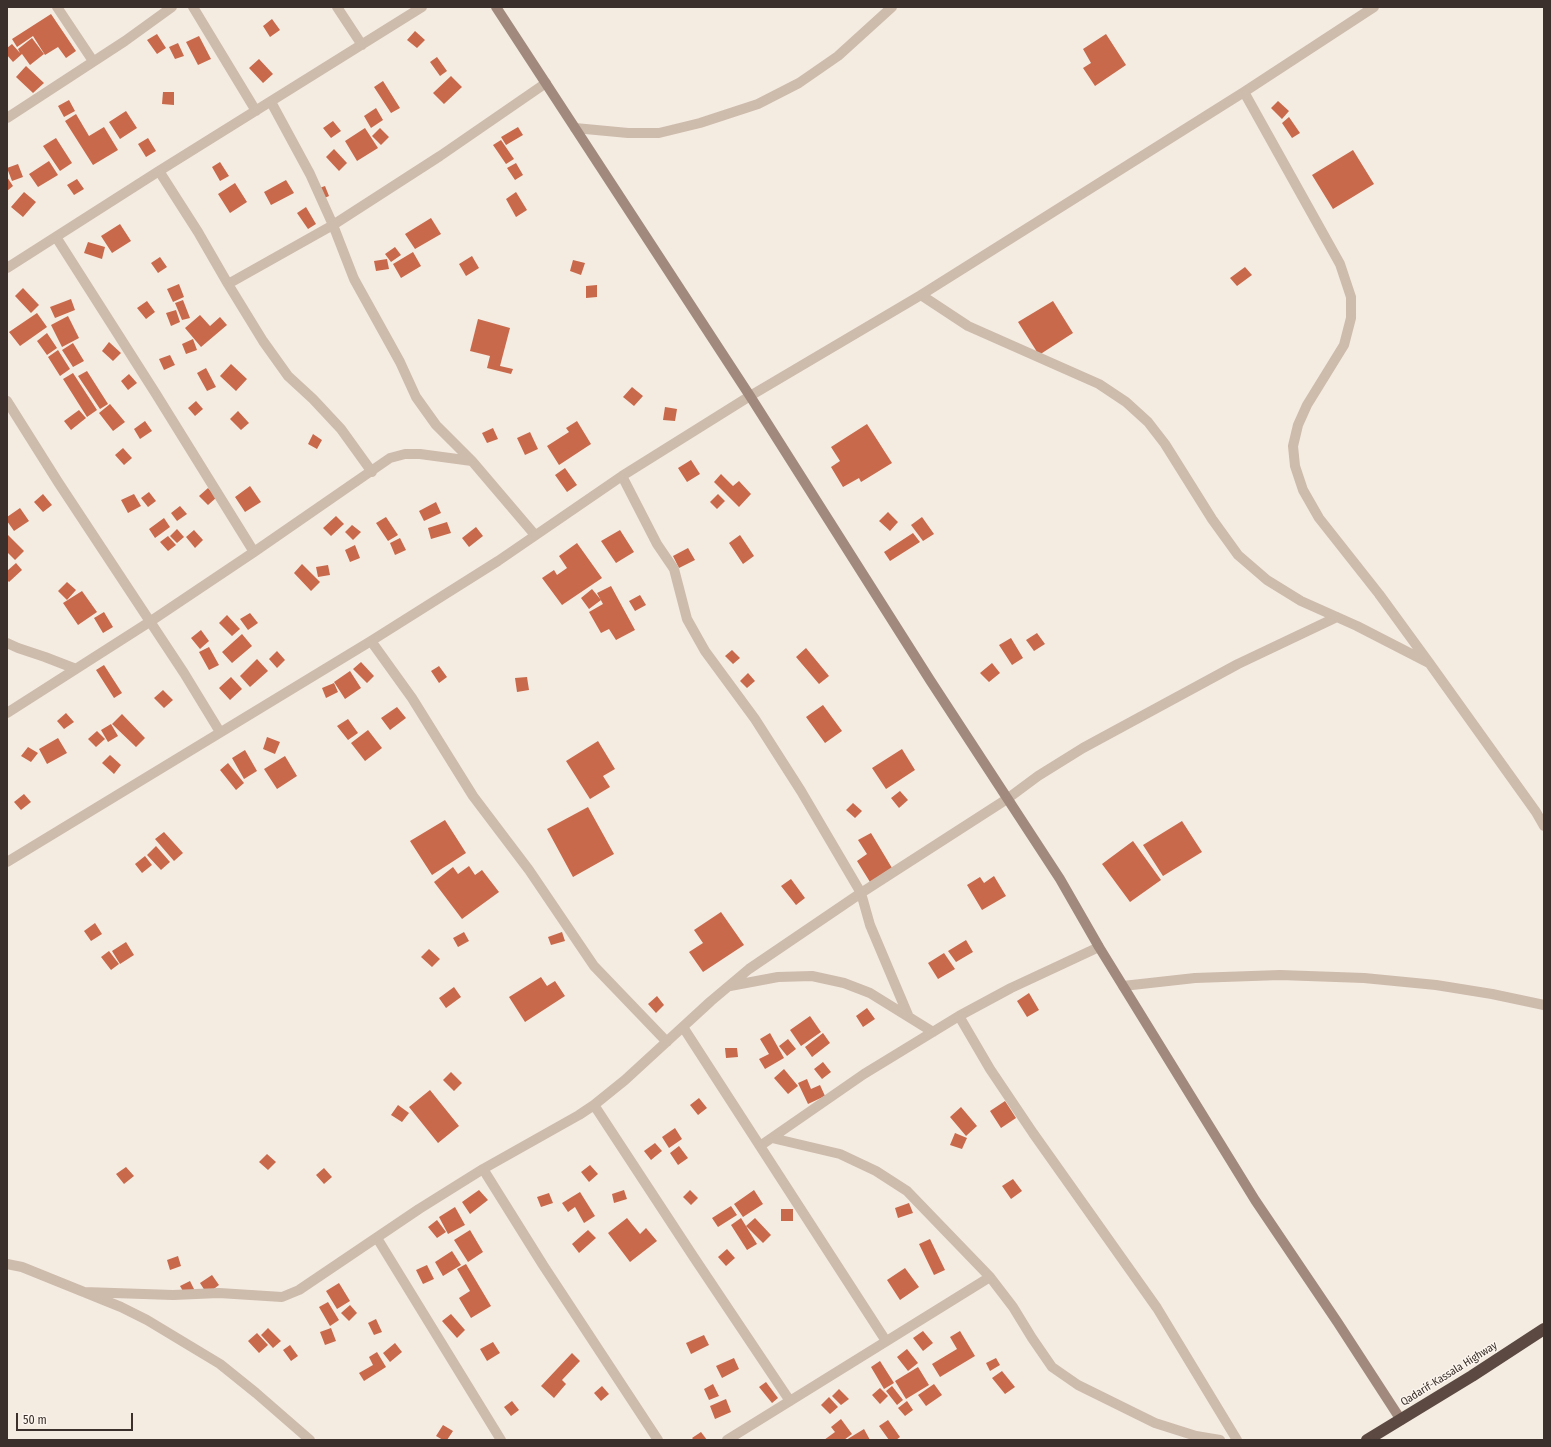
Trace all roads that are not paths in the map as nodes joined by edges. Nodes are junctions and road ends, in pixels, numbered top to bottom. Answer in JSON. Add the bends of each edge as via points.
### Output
{"nodes":[{"id":1,"x":57,"y":7,"type":"edge"},
{"id":2,"x":172,"y":7,"type":"edge"},
{"id":3,"x":193,"y":7,"type":"edge"},
{"id":4,"x":337,"y":7,"type":"edge"},
{"id":5,"x":422,"y":7,"type":"edge"},
{"id":6,"x":496,"y":7,"type":"edge"},
{"id":7,"x":892,"y":7,"type":"edge"},
{"id":8,"x":1374,"y":7,"type":"edge"},
{"id":9,"x":362,"y":45,"type":"junction"},
{"id":10,"x":93,"y":61,"type":"junction"},
{"id":11,"x":546,"y":83,"type":"junction"},
{"id":12,"x":1244,"y":92,"type":"junction"},
{"id":13,"x":271,"y":102,"type":"junction"},
{"id":14,"x":256,"y":111,"type":"junction"},
{"id":15,"x":7,"y":118,"type":"edge"},
{"id":16,"x":575,"y":128,"type":"junction"},
{"id":17,"x":159,"y":171,"type":"junction"},
{"id":18,"x":333,"y":225,"type":"junction"},
{"id":19,"x":56,"y":237,"type":"junction"},
{"id":20,"x":7,"y":268,"type":"edge"},
{"id":21,"x":228,"y":284,"type":"junction"},
{"id":22,"x":920,"y":295,"type":"junction"},
{"id":23,"x":750,"y":396,"type":"junction"},
{"id":24,"x":7,"y":401,"type":"edge"},
{"id":25,"x":472,"y":461,"type":"junction"},
{"id":26,"x":372,"y":472,"type":"junction"},
{"id":27,"x":622,"y":476,"type":"junction"},
{"id":28,"x":535,"y":535,"type":"junction"},
{"id":29,"x":254,"y":552,"type":"junction"},
{"id":30,"x":1337,"y":617,"type":"junction"},
{"id":31,"x":151,"y":621,"type":"junction"},
{"id":32,"x":371,"y":640,"type":"junction"},
{"id":33,"x":7,"y":642,"type":"edge"},
{"id":34,"x":1430,"y":664,"type":"junction"},
{"id":35,"x":76,"y":669,"type":"junction"},
{"id":36,"x":7,"y":712,"type":"edge"},
{"id":37,"x":220,"y":732,"type":"junction"},
{"id":38,"x":1007,"y":799,"type":"junction"},
{"id":39,"x":1544,"y":826,"type":"edge"},
{"id":40,"x":7,"y":862,"type":"edge"},
{"id":41,"x":861,"y":893,"type":"junction"},
{"id":42,"x":1099,"y":947,"type":"junction"},
{"id":43,"x":1123,"y":986,"type":"junction"},
{"id":44,"x":728,"y":987,"type":"junction"},
{"id":45,"x":1544,"y":1005,"type":"edge"},
{"id":46,"x":908,"y":1015,"type":"junction"},
{"id":47,"x":959,"y":1016,"type":"junction"},
{"id":48,"x":683,"y":1026,"type":"junction"},
{"id":49,"x":933,"y":1032,"type":"junction"},
{"id":50,"x":667,"y":1042,"type":"junction"},
{"id":51,"x":594,"y":1105,"type":"junction"},
{"id":52,"x":772,"y":1138,"type":"junction"},
{"id":53,"x":760,"y":1146,"type":"junction"},
{"id":54,"x":483,"y":1169,"type":"junction"},
{"id":55,"x":377,"y":1238,"type":"junction"},
{"id":56,"x":7,"y":1264,"type":"edge"},
{"id":57,"x":990,"y":1277,"type":"junction"},
{"id":58,"x":84,"y":1292,"type":"junction"},
{"id":59,"x":1544,"y":1329,"type":"edge"},
{"id":60,"x":886,"y":1341,"type":"junction"},
{"id":61,"x":790,"y":1401,"type":"junction"},
{"id":62,"x":1401,"y":1420,"type":"junction"},
{"id":63,"x":310,"y":1440,"type":"edge"},
{"id":64,"x":501,"y":1440,"type":"edge"},
{"id":65,"x":658,"y":1440,"type":"edge"},
{"id":66,"x":727,"y":1440,"type":"edge"},
{"id":67,"x":1220,"y":1440,"type":"edge"},
{"id":68,"x":1237,"y":1440,"type":"edge"},
{"id":69,"x":1367,"y":1440,"type":"edge"}],
"edges":[{"from":1,"to":10,"type":"street"},
{"from":2,"to":10,"type":"street"},
{"from":3,"to":14,"type":"street"},
{"from":4,"to":9,"type":"street"},
{"from":5,"to":9,"type":"street"},
{"from":6,"to":11,"type":"street"},
{"from":7,"to":16,"type":"street","via":[[838,56],[799,83],[758,104],[659,133]]},
{"from":8,"to":12,"type":"street"},
{"from":9,"to":13,"type":"street"},
{"from":10,"to":15,"type":"street"},
{"from":11,"to":16,"type":"street"},
{"from":11,"to":18,"type":"street"},
{"from":12,"to":22,"type":"street"},
{"from":12,"to":34,"type":"street","via":[[1340,264],[1351,298],[1351,318],[1344,345],[1307,404],[1298,426],[1293,446],[1302,490],[1319,518]]},
{"from":13,"to":14,"type":"street"},
{"from":13,"to":18,"type":"street","via":[[310,174]]},
{"from":14,"to":17,"type":"street"},
{"from":16,"to":23,"type":"street"},
{"from":17,"to":19,"type":"street"},
{"from":17,"to":21,"type":"street"},
{"from":18,"to":21,"type":"street"},
{"from":18,"to":25,"type":"street","via":[[354,279],[400,362],[416,397],[436,425]]},
{"from":19,"to":20,"type":"street"},
{"from":19,"to":29,"type":"street"},
{"from":21,"to":26,"type":"street","via":[[288,376],[341,429]]},
{"from":22,"to":23,"type":"street"},
{"from":22,"to":30,"type":"street","via":[[968,326],[1099,384],[1126,402],[1148,422],[1165,444],[1238,555],[1267,580],[1301,601]]},
{"from":23,"to":27,"type":"street"},
{"from":23,"to":38,"type":"street"},
{"from":24,"to":31,"type":"street"},
{"from":25,"to":26,"type":"street","via":[[405,454],[390,458]]},
{"from":25,"to":28,"type":"street"},
{"from":26,"to":29,"type":"street"},
{"from":27,"to":28,"type":"street"},
{"from":27,"to":41,"type":"street","via":[[657,544],[674,569],[687,619],[705,651],[755,719]]},
{"from":28,"to":32,"type":"street"},
{"from":29,"to":31,"type":"street"},
{"from":30,"to":34,"type":"street"},
{"from":30,"to":38,"type":"street","via":[[1238,664],[1096,740],[1038,776]]},
{"from":31,"to":35,"type":"street"},
{"from":31,"to":37,"type":"street"},
{"from":32,"to":37,"type":"street"},
{"from":32,"to":50,"type":"street","via":[[412,698],[473,796],[529,870],[594,966]]},
{"from":33,"to":35,"type":"street"},
{"from":34,"to":39,"type":"street"},
{"from":35,"to":36,"type":"street"},
{"from":37,"to":40,"type":"street"},
{"from":38,"to":41,"type":"street"},
{"from":38,"to":42,"type":"street","via":[[1060,879]]},
{"from":41,"to":44,"type":"street","via":[[749,969]]},
{"from":41,"to":46,"type":"street","via":[[870,925]]},
{"from":42,"to":43,"type":"street"},
{"from":42,"to":47,"type":"street","via":[[1011,988]]},
{"from":43,"to":45,"type":"street","via":[[1226,976],[1364,978],[1436,985]]},
{"from":43,"to":62,"type":"street","via":[[1255,1200]]},
{"from":44,"to":46,"type":"street","via":[[778,977],[812,976],[844,982],[870,993]]},
{"from":44,"to":48,"type":"street"},
{"from":46,"to":49,"type":"street"},
{"from":47,"to":49,"type":"street"},
{"from":47,"to":68,"type":"street","via":[[990,1069],[1029,1127],[1157,1308]]},
{"from":48,"to":50,"type":"street"},
{"from":48,"to":53,"type":"street"},
{"from":49,"to":52,"type":"street","via":[[864,1074]]},
{"from":50,"to":51,"type":"street"},
{"from":51,"to":54,"type":"street"},
{"from":51,"to":61,"type":"street"},
{"from":52,"to":53,"type":"street"},
{"from":52,"to":57,"type":"street","via":[[840,1154],[908,1191]]},
{"from":53,"to":60,"type":"street"},
{"from":54,"to":55,"type":"street"},
{"from":54,"to":65,"type":"street"},
{"from":55,"to":58,"type":"street","via":[[299,1290],[282,1297],[219,1293],[173,1295]]},
{"from":55,"to":64,"type":"street"},
{"from":56,"to":58,"type":"street","via":[[22,1267]]},
{"from":57,"to":60,"type":"street"},
{"from":57,"to":67,"type":"street","via":[[1052,1367],[1078,1385],[1155,1423],[1196,1436]]},
{"from":58,"to":63,"type":"street","via":[[147,1320],[220,1364]]},
{"from":59,"to":62,"type":"highway","name":"Qadarif-Kassala Highway"},
{"from":60,"to":61,"type":"street"},
{"from":61,"to":66,"type":"street"},
{"from":62,"to":69,"type":"highway","name":"Qadarif-Kassala Highway"}]}
